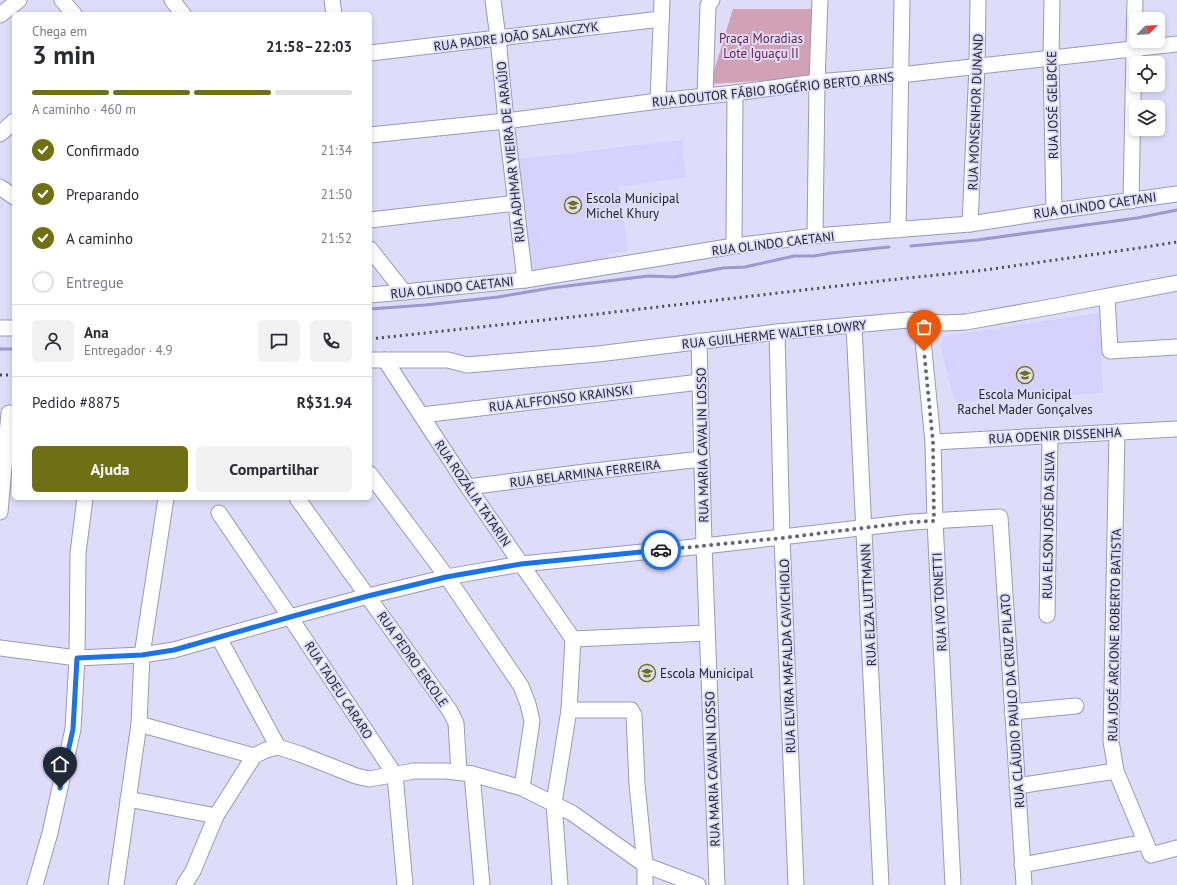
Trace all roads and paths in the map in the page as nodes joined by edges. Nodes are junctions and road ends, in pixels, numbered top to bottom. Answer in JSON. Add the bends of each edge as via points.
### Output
{"nodes":[{"id":1,"x":20,"y":0,"type":"edge"},
{"id":2,"x":62,"y":0,"type":"edge"},
{"id":3,"x":172,"y":0,"type":"edge"},
{"id":4,"x":332,"y":0,"type":"edge"},
{"id":5,"x":493,"y":0,"type":"edge"},
{"id":6,"x":662,"y":0,"type":"edge"},
{"id":7,"x":712,"y":0,"type":"edge"},
{"id":8,"x":820,"y":0,"type":"edge"},
{"id":9,"x":902,"y":0,"type":"edge"},
{"id":10,"x":978,"y":0,"type":"edge"},
{"id":11,"x":1052,"y":0,"type":"edge"},
{"id":12,"x":1135,"y":0,"type":"edge"},
{"id":13,"x":72,"y":12,"type":"edge"},
{"id":14,"x":181,"y":12,"type":"edge"},
{"id":15,"x":334,"y":12,"type":"edge"},
{"id":16,"x":0,"y":15,"type":"edge"},
{"id":17,"x":661,"y":18,"type":"junction"},
{"id":18,"x":498,"y":38,"type":"junction"},
{"id":19,"x":1177,"y":44,"type":"edge"},
{"id":20,"x":1134,"y":49,"type":"junction"},
{"id":21,"x":372,"y":53,"type":"edge"},
{"id":22,"x":1051,"y":58,"type":"junction"},
{"id":23,"x":977,"y":66,"type":"junction"},
{"id":24,"x":900,"y":75,"type":"junction"},
{"id":25,"x":816,"y":82,"type":"junction"},
{"id":26,"x":735,"y":93,"type":"junction"},
{"id":27,"x":705,"y":96,"type":"junction"},
{"id":28,"x":658,"y":101,"type":"junction"},
{"id":29,"x":506,"y":121,"type":"junction"},
{"id":30,"x":12,"y":124,"type":"edge"},
{"id":31,"x":0,"y":134,"type":"edge"},
{"id":32,"x":372,"y":135,"type":"edge"},
{"id":33,"x":0,"y":187,"type":"edge"},
{"id":34,"x":1177,"y":194,"type":"edge"},
{"id":35,"x":12,"y":196,"type":"edge"},
{"id":36,"x":1131,"y":201,"type":"junction"},
{"id":37,"x":516,"y":203,"type":"junction"},
{"id":38,"x":1054,"y":211,"type":"junction"},
{"id":39,"x":372,"y":220,"type":"edge"},
{"id":40,"x":970,"y":224,"type":"junction"},
{"id":41,"x":898,"y":230,"type":"junction"},
{"id":42,"x":815,"y":236,"type":"junction"},
{"id":43,"x":734,"y":246,"type":"junction"},
{"id":44,"x":372,"y":252,"type":"edge"},
{"id":45,"x":525,"y":280,"type":"junction"},
{"id":46,"x":1177,"y":282,"type":"edge"},
{"id":47,"x":404,"y":292,"type":"junction"},
{"id":48,"x":372,"y":295,"type":"edge"},
{"id":49,"x":1107,"y":297,"type":"junction"},
{"id":50,"x":921,"y":320,"type":"junction"},
{"id":51,"x":854,"y":325,"type":"junction"},
{"id":52,"x":0,"y":328,"type":"edge"},
{"id":53,"x":12,"y":328,"type":"edge"},
{"id":54,"x":777,"y":332,"type":"junction"},
{"id":55,"x":699,"y":341,"type":"junction"},
{"id":56,"x":1177,"y":347,"type":"edge"},
{"id":57,"x":377,"y":360,"type":"edge"},
{"id":58,"x":700,"y":382,"type":"junction"},
{"id":59,"x":8,"y":413,"type":"edge"},
{"id":60,"x":422,"y":415,"type":"junction"},
{"id":61,"x":1177,"y":429,"type":"edge"},
{"id":62,"x":1117,"y":432,"type":"junction"},
{"id":63,"x":1050,"y":436,"type":"junction"},
{"id":64,"x":933,"y":442,"type":"junction"},
{"id":65,"x":702,"y":459,"type":"junction"},
{"id":66,"x":372,"y":477,"type":"edge"},
{"id":67,"x":468,"y":487,"type":"junction"},
{"id":68,"x":85,"y":500,"type":"edge"},
{"id":69,"x":166,"y":500,"type":"edge"},
{"id":70,"x":299,"y":500,"type":"edge"},
{"id":71,"x":0,"y":512,"type":"edge"},
{"id":72,"x":219,"y":513,"type":"dead end"},
{"id":73,"x":934,"y":521,"type":"junction"},
{"id":74,"x":865,"y":528,"type":"junction"},
{"id":75,"x":782,"y":538,"type":"junction"},
{"id":76,"x":704,"y":546,"type":"junction"},
{"id":77,"x":521,"y":564,"type":"junction"},
{"id":78,"x":446,"y":577,"type":"junction"},
{"id":79,"x":368,"y":596,"type":"junction"},
{"id":80,"x":1047,"y":615,"type":"dead end"},
{"id":81,"x":290,"y":617,"type":"junction"},
{"id":82,"x":707,"y":632,"type":"junction"},
{"id":83,"x":219,"y":638,"type":"junction"},
{"id":84,"x":573,"y":639,"type":"junction"},
{"id":85,"x":0,"y":648,"type":"edge"},
{"id":86,"x":142,"y":655,"type":"junction"},
{"id":87,"x":77,"y":658,"type":"junction"},
{"id":88,"x":1076,"y":706,"type":"dead end"},
{"id":89,"x":569,"y":710,"type":"junction"},
{"id":90,"x":1012,"y":712,"type":"junction"},
{"id":91,"x":139,"y":724,"type":"junction"},
{"id":92,"x":278,"y":747,"type":"junction"},
{"id":93,"x":254,"y":756,"type":"junction"},
{"id":94,"x":1116,"y":771,"type":"junction"},
{"id":95,"x":466,"y":773,"type":"junction"},
{"id":96,"x":395,"y":775,"type":"junction"},
{"id":97,"x":1017,"y":786,"type":"junction"},
{"id":98,"x":522,"y":788,"type":"junction"},
{"id":99,"x":128,"y":799,"type":"junction"},
{"id":100,"x":554,"y":803,"type":"junction"},
{"id":101,"x":216,"y":816,"type":"junction"},
{"id":102,"x":1148,"y":848,"type":"junction"},
{"id":103,"x":1177,"y":848,"type":"edge"},
{"id":104,"x":645,"y":865,"type":"junction"},
{"id":105,"x":1022,"y":865,"type":"junction"},
{"id":106,"x":187,"y":883,"type":"edge"},
{"id":107,"x":35,"y":885,"type":"edge"},
{"id":108,"x":116,"y":885,"type":"edge"},
{"id":109,"x":404,"y":885,"type":"edge"},
{"id":110,"x":482,"y":885,"type":"edge"},
{"id":111,"x":560,"y":885,"type":"edge"},
{"id":112,"x":645,"y":885,"type":"edge"},
{"id":113,"x":698,"y":885,"type":"edge"},
{"id":114,"x":717,"y":885,"type":"edge"},
{"id":115,"x":796,"y":885,"type":"edge"},
{"id":116,"x":881,"y":885,"type":"edge"},
{"id":117,"x":953,"y":885,"type":"edge"},
{"id":118,"x":1024,"y":885,"type":"edge"}],
"edges":[{"from":1,"to":16,"type":"street"},
{"from":2,"to":13,"type":"street"},
{"from":3,"to":14,"type":"street"},
{"from":4,"to":15,"type":"street"},
{"from":5,"to":18,"type":"street","name":"RUA ADHMAR VIEIRA DE ARAÚJO"},
{"from":6,"to":17,"type":"street"},
{"from":7,"to":27,"type":"street","via":[[708,5]]},
{"from":8,"to":25,"type":"street"},
{"from":9,"to":24,"type":"street"},
{"from":10,"to":23,"type":"street","name":"RUA MONSENHOR DUNAND"},
{"from":11,"to":22,"type":"street","name":"RUA JOSÉ GELBCKE"},
{"from":12,"to":20,"type":"street"},
{"from":17,"to":18,"type":"street","name":"RUA PADRE JOÃO SALANCZYK"},
{"from":17,"to":28,"type":"street"},
{"from":18,"to":21,"type":"street","name":"RUA PADRE JOÃO SALANCZYK"},
{"from":18,"to":29,"type":"street","name":"RUA ADHMAR VIEIRA DE ARAÚJO"},
{"from":19,"to":20,"type":"street","name":"RUA DOUTOR FÁBIO ROGÉRIO BERTO ARNS"},
{"from":20,"to":22,"type":"street","name":"RUA DOUTOR FÁBIO ROGÉRIO BERTO ARNS"},
{"from":20,"to":36,"type":"street"},
{"from":22,"to":23,"type":"street","name":"RUA DOUTOR FÁBIO ROGÉRIO BERTO ARNS"},
{"from":22,"to":38,"type":"street","name":"RUA JOSÉ GELBCKE"},
{"from":23,"to":24,"type":"street","name":"RUA DOUTOR FÁBIO ROGÉRIO BERTO ARNS"},
{"from":23,"to":40,"type":"street","name":"RUA MONSENHOR DUNAND"},
{"from":24,"to":25,"type":"street","name":"RUA DOUTOR FÁBIO ROGÉRIO BERTO ARNS"},
{"from":24,"to":41,"type":"street"},
{"from":25,"to":26,"type":"street","name":"RUA DOUTOR FÁBIO ROGÉRIO BERTO ARNS"},
{"from":25,"to":42,"type":"street"},
{"from":26,"to":27,"type":"street","name":"RUA DOUTOR FÁBIO ROGÉRIO BERTO ARNS"},
{"from":26,"to":43,"type":"street"},
{"from":27,"to":28,"type":"street","name":"RUA DOUTOR FÁBIO ROGÉRIO BERTO ARNS"},
{"from":28,"to":29,"type":"street","name":"RUA DOUTOR FÁBIO ROGÉRIO BERTO ARNS"},
{"from":29,"to":32,"type":"street","name":"RUA DOUTOR FÁBIO ROGÉRIO BERTO ARNS"},
{"from":29,"to":37,"type":"street","name":"RUA ADHMAR VIEIRA DE ARAÚJO"},
{"from":30,"to":31,"type":"street"},
{"from":33,"to":35,"type":"street"},
{"from":34,"to":36,"type":"street","name":"RUA OLINDO CAETANI"},
{"from":36,"to":38,"type":"street","name":"RUA OLINDO CAETANI"},
{"from":37,"to":39,"type":"street"},
{"from":37,"to":45,"type":"street","name":"RUA ADHMAR VIEIRA DE ARAÚJO"},
{"from":38,"to":40,"type":"street","name":"RUA OLINDO CAETANI"},
{"from":40,"to":41,"type":"street","name":"RUA OLINDO CAETANI"},
{"from":41,"to":42,"type":"street","name":"RUA OLINDO CAETANI"},
{"from":42,"to":43,"type":"street","name":"RUA OLINDO CAETANI"},
{"from":43,"to":45,"type":"street","name":"RUA OLINDO CAETANI"},
{"from":44,"to":47,"type":"street"},
{"from":45,"to":47,"type":"street","name":"RUA OLINDO CAETANI"},
{"from":46,"to":49,"type":"street","name":"RUA GUILHERME WALTER LOWRY"},
{"from":47,"to":48,"type":"street","name":"RUA OLINDO CAETANI"},
{"from":49,"to":50,"type":"street","name":"RUA GUILHERME WALTER LOWRY","via":[[966,322]]},
{"from":49,"to":56,"type":"street","via":[[1110,351]]},
{"from":50,"to":51,"type":"street","name":"RUA GUILHERME WALTER LOWRY"},
{"from":50,"to":64,"type":"street","name":"RUA IVO TONETTI"},
{"from":51,"to":54,"type":"street","name":"RUA GUILHERME WALTER LOWRY"},
{"from":51,"to":74,"type":"street","name":"RUA ELZA LUTTMANN"},
{"from":52,"to":53,"type":"street"},
{"from":54,"to":55,"type":"street","name":"RUA GUILHERME WALTER LOWRY"},
{"from":54,"to":75,"type":"street","name":"RUA ELVIRA MAFALDA CAVICHIOLO"},
{"from":55,"to":57,"type":"street","name":"RUA GUILHERME WALTER LOWRY","via":[[598,354],[467,366],[448,360]]},
{"from":55,"to":58,"type":"street","name":"RUA MARIA CAVALIN LOSSO"},
{"from":57,"to":60,"type":"street","name":"RUA ROZÁLIA TATARIN"},
{"from":58,"to":60,"type":"street","name":"RUA ALFFONSO KRAINSKI"},
{"from":58,"to":65,"type":"street","name":"RUA MARIA CAVALIN LOSSO"},
{"from":59,"to":71,"type":"street"},
{"from":60,"to":67,"type":"street","name":"RUA ROZÁLIA TATARIN"},
{"from":61,"to":62,"type":"street","name":"RUA ODENIR DISSENHA"},
{"from":62,"to":63,"type":"street","name":"RUA ODENIR DISSENHA"},
{"from":62,"to":94,"type":"street","name":"RUA JOSÉ ARCIONE ROBERTO BATISTA","via":[[1111,741]]},
{"from":63,"to":64,"type":"street","name":"RUA ODENIR DISSENHA"},
{"from":63,"to":80,"type":"street","name":"RUA ELSON JOSÉ DA SILVA"},
{"from":64,"to":73,"type":"street","name":"RUA IVO TONETTI"},
{"from":65,"to":67,"type":"street","name":"RUA BELARMINA FERREIRA"},
{"from":65,"to":76,"type":"street","name":"RUA MARIA CAVALIN LOSSO"},
{"from":66,"to":78,"type":"street"},
{"from":67,"to":77,"type":"street","name":"RUA ROZÁLIA TATARIN"},
{"from":68,"to":87,"type":"street","via":[[78,553]]},
{"from":69,"to":86,"type":"street"},
{"from":70,"to":79,"type":"street","name":"RUA PEDRO ERCOLE"},
{"from":72,"to":81,"type":"street","name":"RUA TADEU CARARO"},
{"from":73,"to":74,"type":"street"},
{"from":73,"to":90,"type":"street","name":"RUA CLÁUDIO PAULO DA CRUZ PILATO","via":[[1000,517]]},
{"from":73,"to":117,"type":"street","name":"RUA IVO TONETTI"},
{"from":74,"to":75,"type":"street"},
{"from":74,"to":116,"type":"street","name":"RUA ELZA LUTTMANN"},
{"from":75,"to":76,"type":"street"},
{"from":75,"to":115,"type":"street","name":"RUA ELVIRA MAFALDA CAVICHIOLO"},
{"from":76,"to":77,"type":"street"},
{"from":76,"to":82,"type":"street","name":"RUA MARIA CAVALIN LOSSO"},
{"from":77,"to":78,"type":"street"},
{"from":77,"to":84,"type":"street","name":"RUA ROZÁLIA TATARIN"},
{"from":78,"to":79,"type":"street"},
{"from":78,"to":98,"type":"street","via":[[521,686],[528,704],[532,721]]},
{"from":79,"to":81,"type":"street"},
{"from":79,"to":95,"type":"street","name":"RUA PEDRO ERCOLE","via":[[450,711],[456,723]]},
{"from":81,"to":83,"type":"street"},
{"from":81,"to":96,"type":"street","name":"RUA TADEU CARARO"},
{"from":82,"to":84,"type":"street"},
{"from":82,"to":114,"type":"street","name":"RUA MARIA CAVALIN LOSSO"},
{"from":83,"to":86,"type":"street","via":[[174,650]]},
{"from":83,"to":92,"type":"street"},
{"from":84,"to":89,"type":"street"},
{"from":85,"to":87,"type":"street"},
{"from":86,"to":87,"type":"street"},
{"from":86,"to":91,"type":"street"},
{"from":87,"to":107,"type":"street","via":[[73,729],[50,833]]},
{"from":88,"to":90,"type":"street"},
{"from":89,"to":100,"type":"street"},
{"from":89,"to":104,"type":"street","via":[[633,712]]},
{"from":90,"to":97,"type":"street","name":"RUA CLÁUDIO PAULO DA CRUZ PILATO"},
{"from":91,"to":93,"type":"street"},
{"from":91,"to":99,"type":"street"},
{"from":92,"to":93,"type":"street"},
{"from":92,"to":96,"type":"street","via":[[356,776],[369,779]]},
{"from":93,"to":101,"type":"street"},
{"from":94,"to":97,"type":"street"},
{"from":94,"to":102,"type":"street","name":"RUA JOSÉ ARCIONE ROBERTO BATISTA"},
{"from":95,"to":96,"type":"street","via":[[414,771]]},
{"from":95,"to":98,"type":"street"},
{"from":95,"to":110,"type":"street","name":"RUA PEDRO ERCOLE"},
{"from":96,"to":109,"type":"street","name":"RUA TADEU CARARO"},
{"from":97,"to":105,"type":"street","name":"RUA CLÁUDIO PAULO DA CRUZ PILATO"},
{"from":98,"to":100,"type":"street"},
{"from":99,"to":101,"type":"street"},
{"from":99,"to":108,"type":"street"},
{"from":100,"to":104,"type":"street"},
{"from":100,"to":111,"type":"street"},
{"from":101,"to":106,"type":"street"},
{"from":102,"to":103,"type":"street"},
{"from":102,"to":105,"type":"street"},
{"from":104,"to":112,"type":"street"},
{"from":104,"to":113,"type":"street"},
{"from":105,"to":118,"type":"street","name":"RUA CLÁUDIO PAULO DA CRUZ PILATO"}]}
